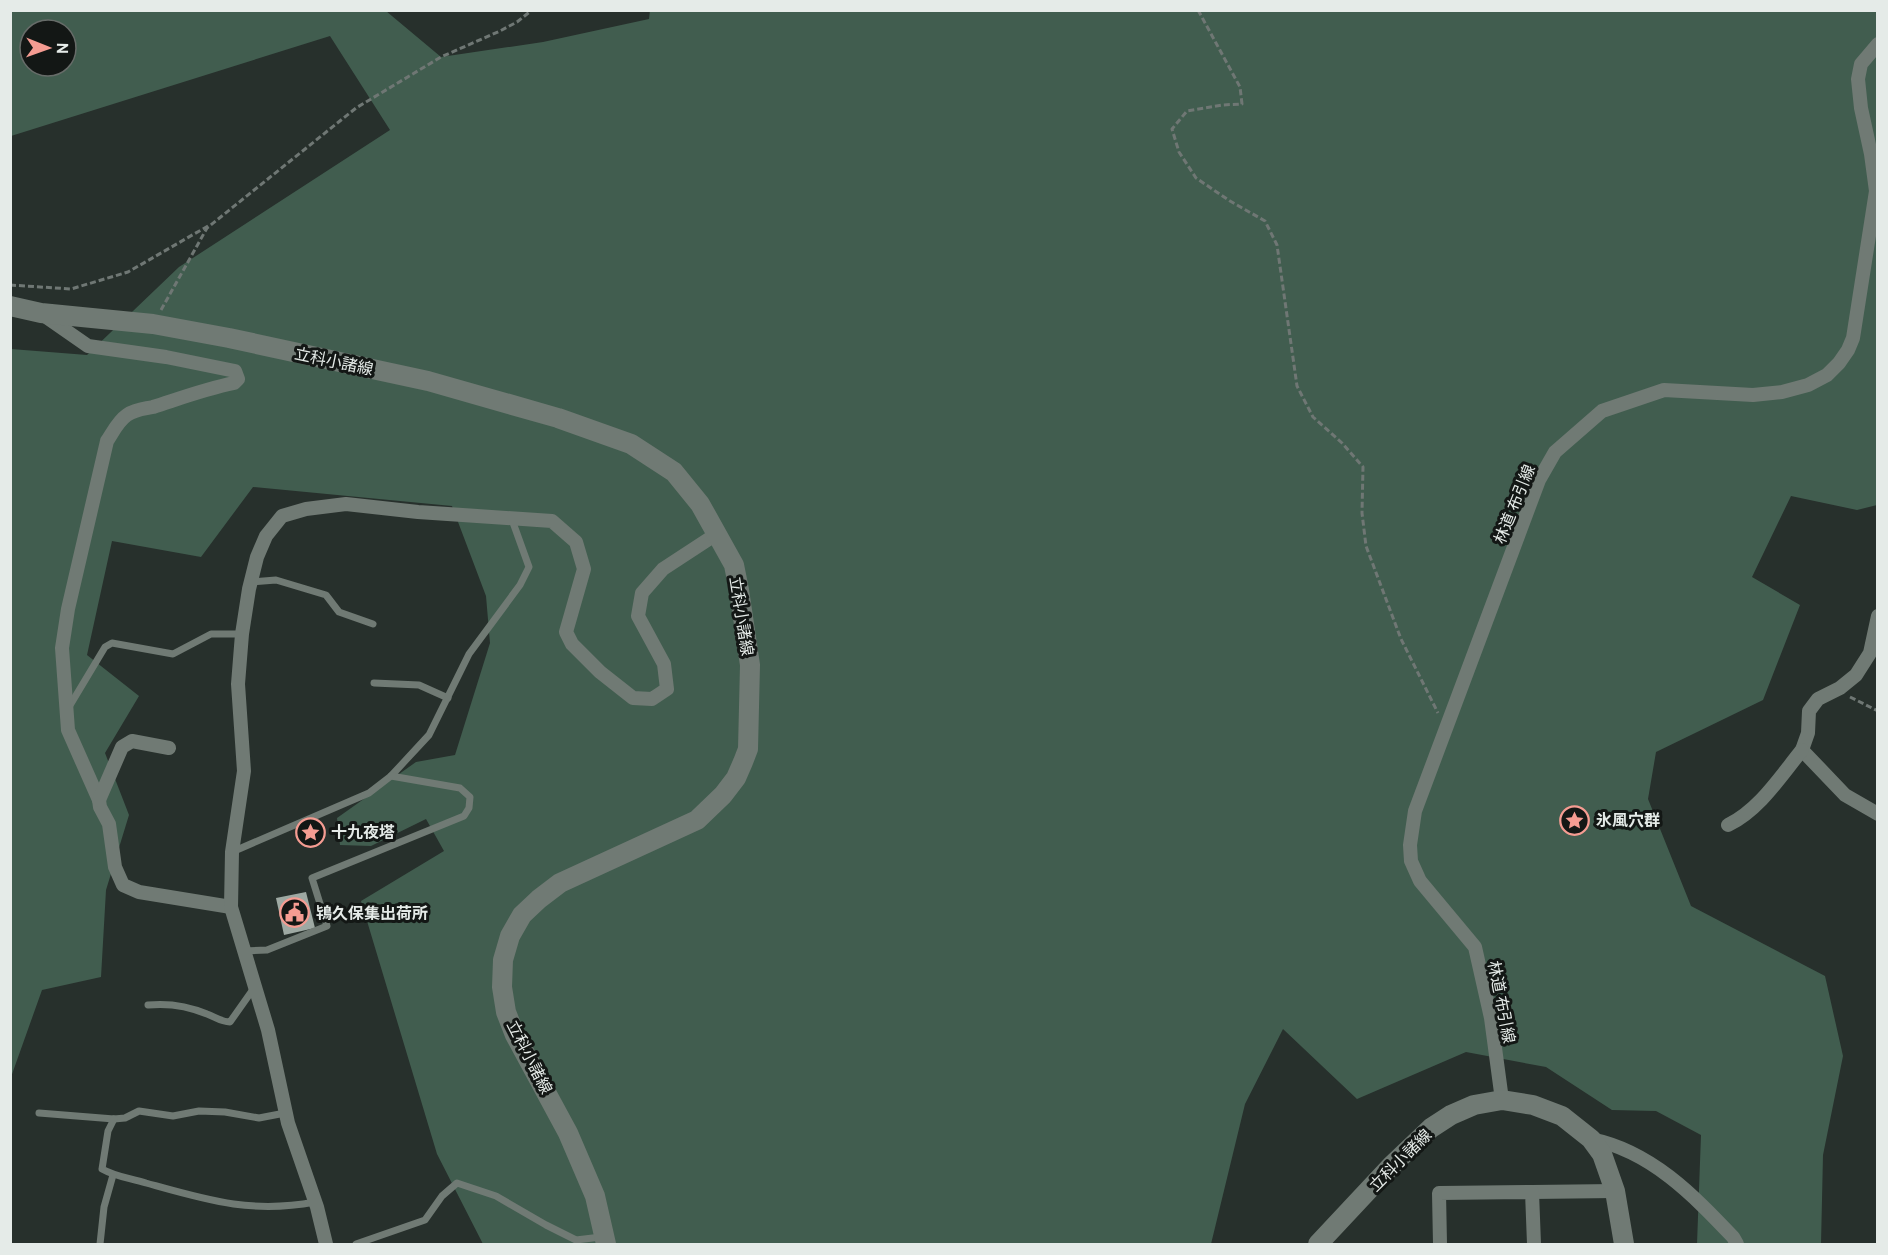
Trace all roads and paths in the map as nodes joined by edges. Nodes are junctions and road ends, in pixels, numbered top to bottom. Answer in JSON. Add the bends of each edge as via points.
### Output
{"nodes":[{"id":1,"x":532,"y":10,"type":"edge"},
{"id":2,"x":1198,"y":10,"type":"edge"},
{"id":3,"x":1878,"y":44,"type":"edge"},
{"id":4,"x":212,"y":224,"type":"junction"},
{"id":5,"x":10,"y":285,"type":"edge"},
{"id":6,"x":10,"y":306,"type":"edge"},
{"id":7,"x":41,"y":313,"type":"junction"},
{"id":8,"x":153,"y":324,"type":"junction"},
{"id":9,"x":511,"y":517,"type":"junction"},
{"id":10,"x":718,"y":533,"type":"junction"},
{"id":11,"x":251,"y":582,"type":"junction"},
{"id":12,"x":1878,"y":615,"type":"edge"},
{"id":13,"x":373,"y":624,"type":"dead end"},
{"id":14,"x":242,"y":634,"type":"junction"},
{"id":15,"x":374,"y":683,"type":"dead end"},
{"id":16,"x":1836,"y":690,"type":"junction"},
{"id":17,"x":448,"y":698,"type":"junction"},
{"id":18,"x":1878,"y":711,"type":"edge"},
{"id":19,"x":66,"y":713,"type":"junction"},
{"id":20,"x":1446,"y":729,"type":"junction"},
{"id":21,"x":169,"y":748,"type":"dead end"},
{"id":22,"x":1802,"y":750,"type":"junction"},
{"id":23,"x":391,"y":776,"type":"junction"},
{"id":24,"x":99,"y":800,"type":"junction"},
{"id":25,"x":1878,"y":814,"type":"edge"},
{"id":26,"x":1728,"y":825,"type":"dead end"},
{"id":27,"x":232,"y":852,"type":"junction"},
{"id":28,"x":231,"y":907,"type":"junction"},
{"id":29,"x":243,"y":951,"type":"junction"},
{"id":30,"x":254,"y":988,"type":"junction"},
{"id":31,"x":148,"y":1005,"type":"dead end"},
{"id":32,"x":1502,"y":1100,"type":"junction"},
{"id":33,"x":39,"y":1113,"type":"dead end"},
{"id":34,"x":285,"y":1113,"type":"junction"},
{"id":35,"x":114,"y":1119,"type":"junction"},
{"id":36,"x":1592,"y":1138,"type":"junction"},
{"id":37,"x":112,"y":1176,"type":"junction"},
{"id":38,"x":1615,"y":1191,"type":"junction"},
{"id":39,"x":1532,"y":1192,"type":"junction"},
{"id":40,"x":315,"y":1202,"type":"junction"},
{"id":41,"x":605,"y":1240,"type":"edge"},
{"id":42,"x":100,"y":1245,"type":"edge"},
{"id":43,"x":326,"y":1245,"type":"edge"},
{"id":44,"x":356,"y":1245,"type":"edge"},
{"id":45,"x":1318,"y":1245,"type":"edge"},
{"id":46,"x":1440,"y":1245,"type":"edge"},
{"id":47,"x":1534,"y":1245,"type":"edge"},
{"id":48,"x":1624,"y":1245,"type":"edge"},
{"id":49,"x":1737,"y":1245,"type":"edge"}],
"edges":[{"from":1,"to":4,"type":"path","via":[[500,31],[441,57],[356,108]]},
{"from":2,"to":20,"type":"path","via":[[1240,87],[1242,104],[1187,111],[1172,129],[1179,152],[1196,178],[1265,221],[1277,245],[1296,386],[1313,417],[1363,467],[1366,546],[1401,639]]},
{"from":3,"to":20,"type":"street","name":"林道 布引線","via":[[1861,64],[1858,79],[1876,191],[1856,324],[1848,350],[1827,375],[1808,385],[1753,395],[1664,390],[1602,411],[1578,430],[1556,452],[1539,480]]},
{"from":4,"to":5,"type":"path","via":[[128,272],[71,289]]},
{"from":4,"to":8,"type":"path"},
{"from":6,"to":7,"type":"main road","name":"立科小諸線"},
{"from":7,"to":8,"type":"main road","name":"立科小諸線"},
{"from":7,"to":19,"type":"street","via":[[88,346],[236,371],[238,379],[136,409],[124,417],[107,441],[62,648]]},
{"from":8,"to":10,"type":"main road","name":"立科小諸線","via":[[428,381],[558,418],[631,444],[674,472]]},
{"from":9,"to":10,"type":"street","via":[[552,521],[576,542],[584,569],[566,632],[572,644],[600,672],[633,698],[652,699],[667,689],[664,664],[638,616],[642,593],[663,569]]},
{"from":9,"to":11,"type":"street","via":[[346,504],[306,509],[282,516],[266,536]]},
{"from":9,"to":17,"type":"lane","via":[[529,567],[469,654]]},
{"from":10,"to":41,"type":"main road","name":"立科小諸線","via":[[734,565],[750,665],[748,749],[736,777],[697,820],[560,883],[539,899],[522,915],[503,960],[506,1012],[568,1133],[595,1196]]},
{"from":11,"to":13,"type":"lane","via":[[276,580],[326,595],[339,612]]},
{"from":11,"to":14,"type":"street"},
{"from":12,"to":16,"type":"street","via":[[1869,653],[1856,675]]},
{"from":14,"to":19,"type":"lane","via":[[211,634],[174,654],[112,643],[105,647]]},
{"from":14,"to":27,"type":"street","via":[[238,684],[244,771]]},
{"from":15,"to":17,"type":"lane","via":[[419,685]]},
{"from":16,"to":18,"type":"path"},
{"from":16,"to":22,"type":"street","via":[[1818,699],[1809,711]]},
{"from":17,"to":23,"type":"lane","via":[[429,735]]},
{"from":19,"to":24,"type":"street","via":[[68,730]]},
{"from":20,"to":32,"type":"street","name":"林道 布引線","via":[[1415,811],[1411,861],[1420,881],[1475,947],[1489,1009]]},
{"from":21,"to":24,"type":"street","via":[[132,741],[122,747]]},
{"from":22,"to":25,"type":"street","via":[[1845,795]]},
{"from":22,"to":26,"type":"street","via":[[1762,798]]},
{"from":23,"to":27,"type":"lane","via":[[369,793]]},
{"from":23,"to":29,"type":"lane","via":[[460,789],[470,797],[469,808],[464,816],[312,878],[327,926],[267,950]]},
{"from":24,"to":28,"type":"street","via":[[109,824],[115,867],[123,885],[139,892]]},
{"from":27,"to":28,"type":"street"},
{"from":28,"to":29,"type":"street"},
{"from":29,"to":30,"type":"street"},
{"from":30,"to":31,"type":"lane","via":[[230,1022],[194,1009],[164,1003]]},
{"from":30,"to":34,"type":"street","via":[[268,1030]]},
{"from":32,"to":36,"type":"main road","name":"立科小諸線","via":[[1533,1105],[1562,1116]]},
{"from":32,"to":45,"type":"main road","name":"立科小諸線","via":[[1474,1105],[1431,1128]]},
{"from":33,"to":35,"type":"lane"},
{"from":34,"to":35,"type":"lane","via":[[259,1118],[225,1112],[173,1116],[139,1110]]},
{"from":34,"to":40,"type":"street"},
{"from":35,"to":37,"type":"lane","via":[[108,1131],[102,1169]]},
{"from":36,"to":38,"type":"main road","name":"立科小諸線"},
{"from":36,"to":49,"type":"street","via":[[1656,1165],[1697,1199]]},
{"from":37,"to":40,"type":"lane","via":[[229,1204],[287,1207]]},
{"from":37,"to":42,"type":"lane"},
{"from":38,"to":39,"type":"street"},
{"from":38,"to":48,"type":"main road","name":"立科小諸線"},
{"from":39,"to":46,"type":"street","via":[[1439,1193]]},
{"from":39,"to":47,"type":"street"},
{"from":40,"to":43,"type":"street"},
{"from":41,"to":44,"type":"lane","via":[[576,1240],[496,1196],[457,1183],[442,1196],[426,1220]]}]}
